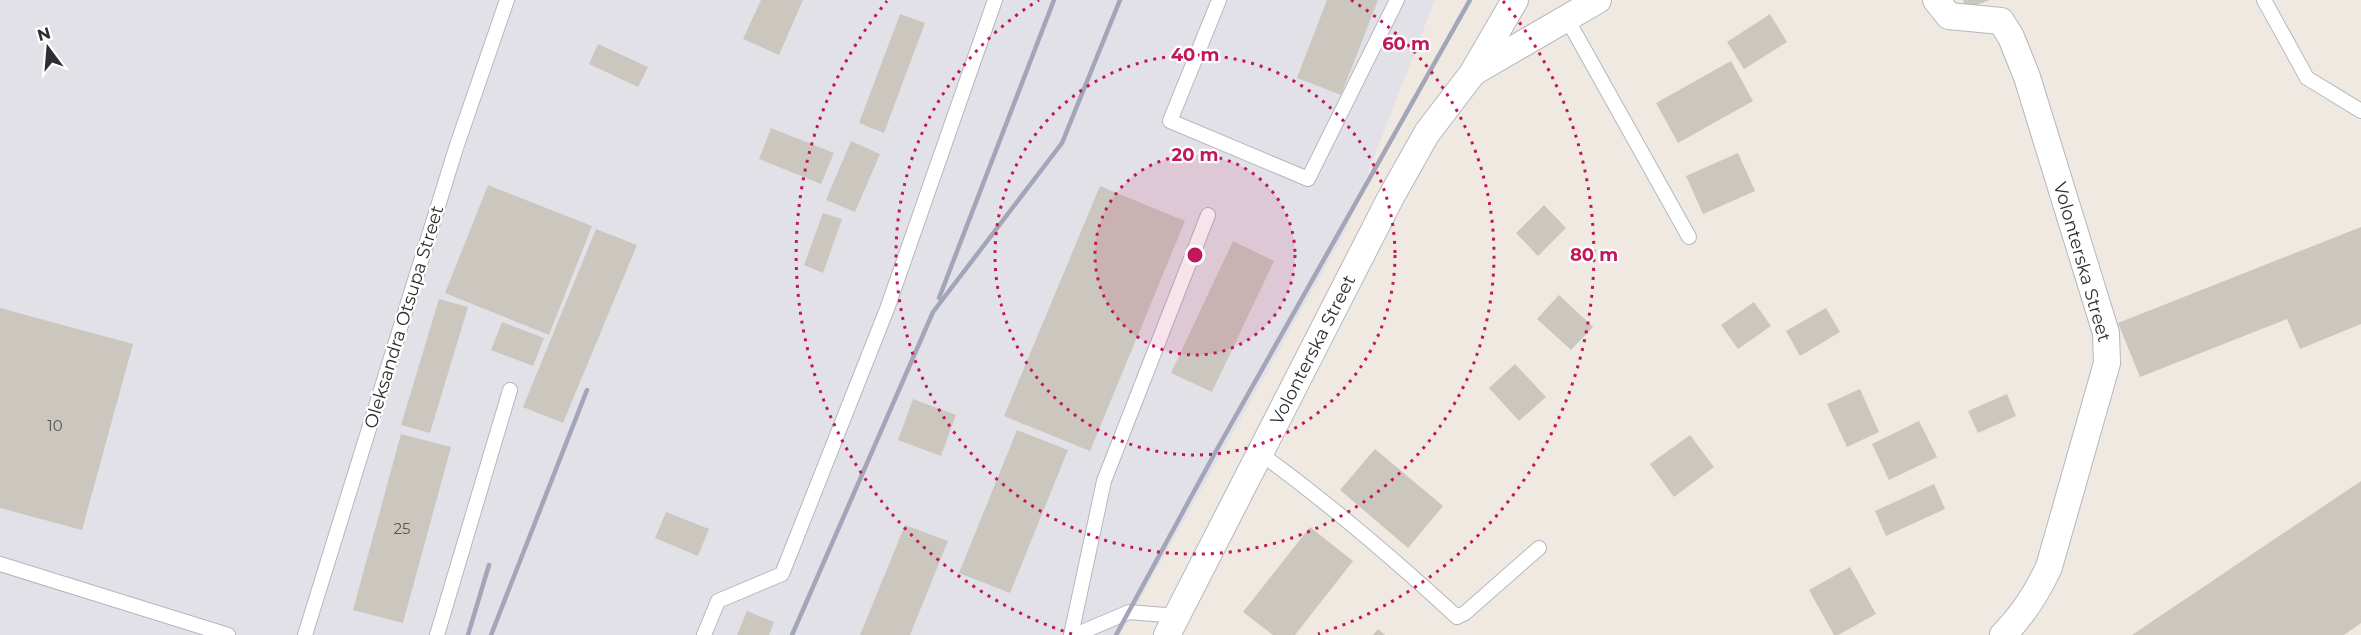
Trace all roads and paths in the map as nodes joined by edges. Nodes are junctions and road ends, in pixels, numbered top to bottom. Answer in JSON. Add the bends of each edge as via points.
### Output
{"nodes":[{"id":1,"x":507,"y":0,"type":"edge"},
{"id":2,"x":995,"y":0,"type":"edge"},
{"id":3,"x":1219,"y":0,"type":"edge"},
{"id":4,"x":1398,"y":0,"type":"edge"},
{"id":5,"x":1515,"y":0,"type":"edge"},
{"id":6,"x":1598,"y":0,"type":"edge"},
{"id":7,"x":1936,"y":0,"type":"edge"},
{"id":8,"x":2264,"y":0,"type":"edge"},
{"id":9,"x":1566,"y":17,"type":"junction"},
{"id":10,"x":1472,"y":74,"type":"junction"},
{"id":11,"x":2361,"y":111,"type":"edge"},
{"id":12,"x":1208,"y":215,"type":"dead end"},
{"id":13,"x":1689,"y":237,"type":"dead end"},
{"id":14,"x":510,"y":390,"type":"dead end"},
{"id":15,"x":1261,"y":454,"type":"junction"},
{"id":16,"x":1539,"y":548,"type":"dead end"},
{"id":17,"x":0,"y":564,"type":"edge"},
{"id":18,"x":1172,"y":626,"type":"edge"},
{"id":19,"x":228,"y":635,"type":"edge"},
{"id":20,"x":305,"y":635,"type":"edge"},
{"id":21,"x":437,"y":635,"type":"edge"},
{"id":22,"x":704,"y":635,"type":"edge"},
{"id":23,"x":1073,"y":635,"type":"edge"},
{"id":24,"x":2003,"y":635,"type":"edge"}],
"edges":[{"from":1,"to":20,"type":"lane","name":"Oleksandra Otsupa Street","via":[[456,148]]},
{"from":2,"to":22,"type":"lane","via":[[887,309],[782,574],[718,601]]},
{"from":3,"to":4,"type":"lane","via":[[1170,121],[1308,179]]},
{"from":5,"to":10,"type":"street","name":"Volonterska Street"},
{"from":6,"to":9,"type":"street","name":"Volonterska Street"},
{"from":7,"to":24,"type":"street","name":"Volonterska Street","via":[[1949,16],[2001,21],[2011,36],[2106,333],[2107,363],[2049,567],[2036,595]]},
{"from":8,"to":11,"type":"lane","via":[[2307,78]]},
{"from":9,"to":10,"type":"street","name":"Volonterska Street"},
{"from":9,"to":13,"type":"lane"},
{"from":10,"to":15,"type":"street","name":"Volonterska Street","via":[[1426,133]]},
{"from":12,"to":23,"type":"lane","via":[[1104,481]]},
{"from":14,"to":21,"type":"lane"},
{"from":15,"to":16,"type":"lane","via":[[1320,497],[1457,617]]},
{"from":15,"to":18,"type":"street","name":"Volonterska Street"},
{"from":17,"to":19,"type":"lane"},
{"from":18,"to":23,"type":"lane","via":[[1129,612]]}]}
